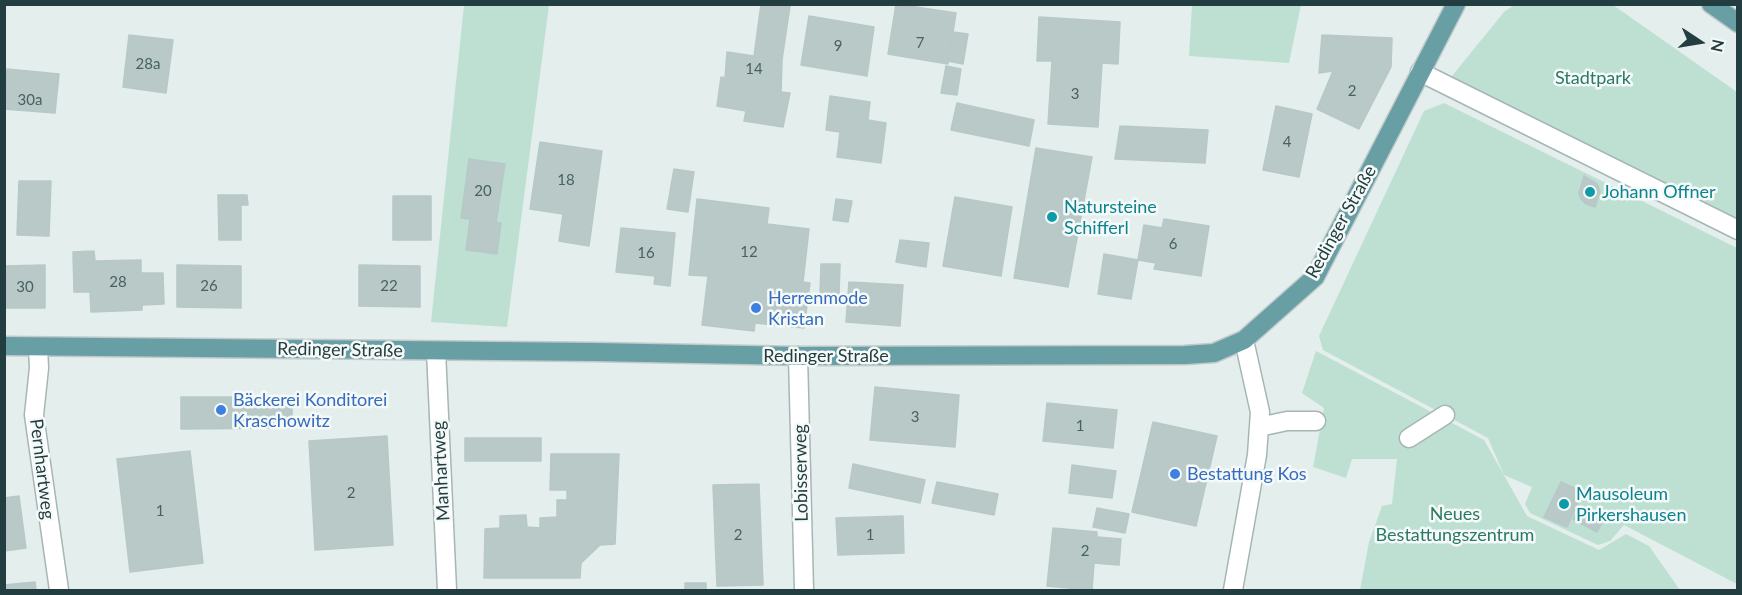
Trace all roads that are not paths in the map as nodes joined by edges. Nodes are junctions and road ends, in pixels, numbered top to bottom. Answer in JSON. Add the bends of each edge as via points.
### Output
{"nodes":[{"id":1,"x":1456,"y":4,"type":"edge"},
{"id":2,"x":1711,"y":4,"type":"edge"},
{"id":3,"x":1737,"y":23,"type":"edge"},
{"id":4,"x":1420,"y":72,"type":"junction"},
{"id":5,"x":1737,"y":230,"type":"edge"},
{"id":6,"x":1244,"y":340,"type":"junction"},
{"id":7,"x":4,"y":346,"type":"edge"},
{"id":8,"x":38,"y":347,"type":"junction"},
{"id":9,"x":436,"y":351,"type":"junction"},
{"id":10,"x":798,"y":356,"type":"junction"},
{"id":11,"x":1445,"y":415,"type":"dead end"},
{"id":12,"x":1316,"y":421,"type":"dead end"},
{"id":13,"x":1259,"y":427,"type":"junction"},
{"id":14,"x":1408,"y":438,"type":"dead end"},
{"id":15,"x":59,"y":591,"type":"edge"},
{"id":16,"x":447,"y":591,"type":"edge"},
{"id":17,"x":804,"y":591,"type":"edge"},
{"id":18,"x":1233,"y":591,"type":"edge"}],
"edges":[{"from":1,"to":4,"type":"main road","name":"Redinger Straße"},
{"from":2,"to":3,"type":"main road"},
{"from":4,"to":5,"type":"street"},
{"from":4,"to":6,"type":"main road","name":"Redinger Straße","via":[[1315,277]]},
{"from":6,"to":10,"type":"main road","name":"Redinger Straße","via":[[1214,353],[1185,355]]},
{"from":6,"to":13,"type":"street","via":[[1260,412]]},
{"from":7,"to":8,"type":"main road","name":"Redinger Straße"},
{"from":8,"to":9,"type":"main road","name":"Redinger Straße"},
{"from":8,"to":15,"type":"street","name":"Pernhartweg","via":[[34,415]]},
{"from":9,"to":10,"type":"main road","name":"Redinger Straße"},
{"from":9,"to":16,"type":"street","name":"Manhartweg"},
{"from":10,"to":17,"type":"street","name":"Lobisserweg"},
{"from":11,"to":14,"type":"street"},
{"from":12,"to":13,"type":"street","via":[[1287,421]]},
{"from":13,"to":18,"type":"street"}]}
